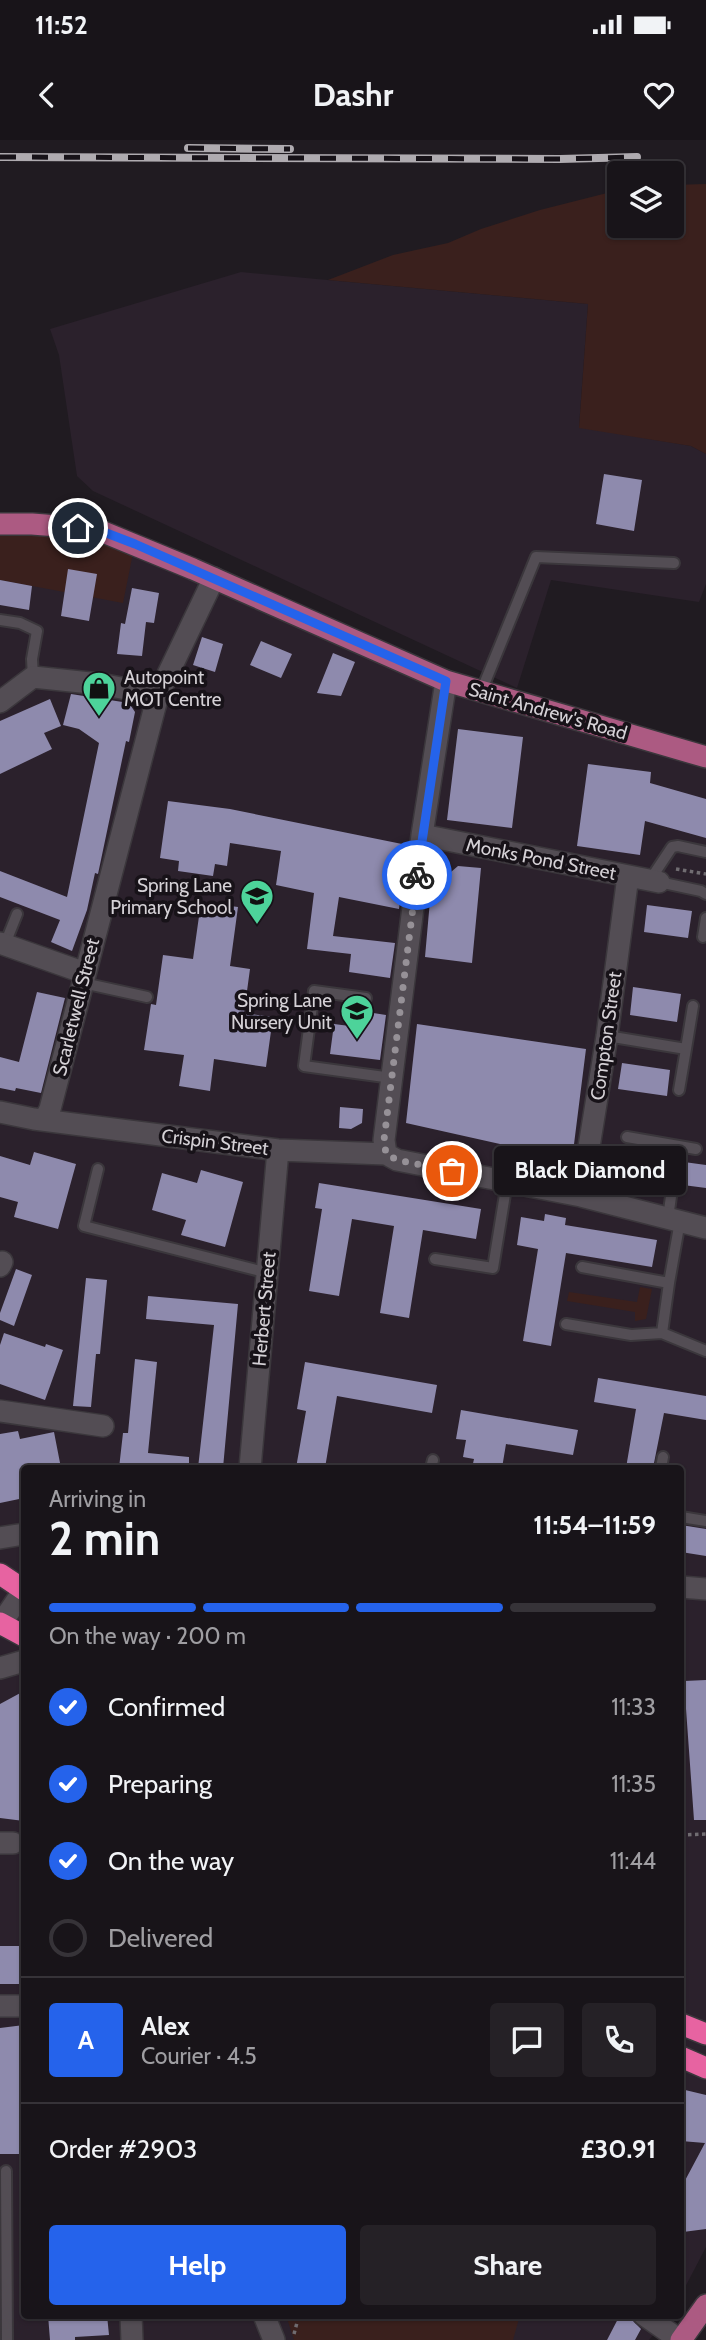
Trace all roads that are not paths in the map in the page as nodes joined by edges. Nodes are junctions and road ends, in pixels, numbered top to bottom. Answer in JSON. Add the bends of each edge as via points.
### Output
{"nodes":[{"id":1,"x":0,"y":524,"type":"edge"},
{"id":2,"x":674,"y":563,"type":"dead end"},
{"id":3,"x":214,"y":578,"type":"junction"},
{"id":4,"x":0,"y":620,"type":"edge"},
{"id":5,"x":33,"y":677,"type":"junction"},
{"id":6,"x":446,"y":681,"type":"junction"},
{"id":7,"x":481,"y":692,"type":"junction"},
{"id":8,"x":158,"y":695,"type":"junction"},
{"id":9,"x":0,"y":702,"type":"edge"},
{"id":10,"x":706,"y":757,"type":"edge"},
{"id":11,"x":422,"y":835,"type":"junction"},
{"id":12,"x":706,"y":852,"type":"edge"},
{"id":13,"x":628,"y":876,"type":"junction"},
{"id":14,"x":655,"y":881,"type":"junction"},
{"id":15,"x":706,"y":894,"type":"edge"},
{"id":16,"x":17,"y":914,"type":"dead end"},
{"id":17,"x":706,"y":918,"type":"edge"},
{"id":18,"x":703,"y":937,"type":"dead end"},
{"id":19,"x":2,"y":943,"type":"edge"},
{"id":20,"x":84,"y":978,"type":"junction"},
{"id":21,"x":147,"y":997,"type":"dead end"},
{"id":22,"x":366,"y":998,"type":"dead end"},
{"id":23,"x":693,"y":1006,"type":"dead end"},
{"id":24,"x":607,"y":1037,"type":"junction"},
{"id":25,"x":686,"y":1049,"type":"junction"},
{"id":26,"x":392,"y":1078,"type":"junction"},
{"id":27,"x":680,"y":1090,"type":"dead end"},
{"id":28,"x":0,"y":1112,"type":"edge"},
{"id":29,"x":45,"y":1119,"type":"junction"},
{"id":30,"x":628,"y":1137,"type":"dead end"},
{"id":31,"x":678,"y":1146,"type":"junction"},
{"id":32,"x":696,"y":1149,"type":"dead end"},
{"id":33,"x":278,"y":1150,"type":"junction"},
{"id":34,"x":386,"y":1154,"type":"junction"},
{"id":35,"x":98,"y":1169,"type":"dead end"},
{"id":36,"x":507,"y":1182,"type":"junction"},
{"id":37,"x":581,"y":1196,"type":"junction"},
{"id":38,"x":674,"y":1220,"type":"junction"},
{"id":39,"x":706,"y":1228,"type":"edge"},
{"id":40,"x":435,"y":1259,"type":"dead end"},
{"id":41,"x":582,"y":1267,"type":"dead end"},
{"id":42,"x":268,"y":1273,"type":"junction"},
{"id":43,"x":669,"y":1283,"type":"junction"},
{"id":44,"x":566,"y":1324,"type":"dead end"},
{"id":45,"x":662,"y":1333,"type":"junction"},
{"id":46,"x":706,"y":1351,"type":"edge"},
{"id":47,"x":0,"y":1411,"type":"edge"},
{"id":48,"x":103,"y":1426,"type":"dead end"},
{"id":49,"x":250,"y":1465,"type":"edge"},
{"id":50,"x":684,"y":1517,"type":"edge"},
{"id":51,"x":706,"y":1521,"type":"edge"},
{"id":52,"x":21,"y":1534,"type":"edge"},
{"id":53,"x":0,"y":1538,"type":"edge"},
{"id":54,"x":0,"y":1574,"type":"edge"},
{"id":55,"x":684,"y":1587,"type":"edge"},
{"id":56,"x":21,"y":1588,"type":"edge"},
{"id":57,"x":706,"y":1589,"type":"edge"},
{"id":58,"x":21,"y":1594,"type":"edge"},
{"id":59,"x":0,"y":1624,"type":"edge"},
{"id":60,"x":21,"y":1634,"type":"edge"},
{"id":61,"x":21,"y":1662,"type":"edge"},
{"id":62,"x":0,"y":1668,"type":"edge"},
{"id":63,"x":0,"y":2006,"type":"edge"},
{"id":64,"x":21,"y":2006,"type":"edge"},
{"id":65,"x":684,"y":2026,"type":"edge"},
{"id":66,"x":706,"y":2034,"type":"edge"},
{"id":67,"x":684,"y":2058,"type":"edge"},
{"id":68,"x":706,"y":2068,"type":"edge"},
{"id":69,"x":6,"y":2171,"type":"dead end"},
{"id":70,"x":706,"y":2305,"type":"edge"},
{"id":71,"x":131,"y":2319,"type":"edge"},
{"id":72,"x":267,"y":2319,"type":"edge"},
{"id":73,"x":650,"y":2319,"type":"edge"},
{"id":74,"x":284,"y":2339,"type":"edge"},
{"id":75,"x":7,"y":2340,"type":"edge"},
{"id":76,"x":132,"y":2340,"type":"edge"},
{"id":77,"x":681,"y":2340,"type":"edge"}],
"edges":[{"from":1,"to":3,"type":"main road","name":"Saint Andrew's Road","via":[[96,529]]},
{"from":2,"to":7,"type":"lane","via":[[536,557]]},
{"from":3,"to":6,"type":"main road","name":"Saint Andrew's Road"},
{"from":3,"to":8,"type":"street","name":"Scarletwell Street"},
{"from":4,"to":5,"type":"lane","via":[[37,631]]},
{"from":5,"to":8,"type":"street"},
{"from":5,"to":9,"type":"street"},
{"from":6,"to":7,"type":"main road","name":"Saint Andrew's Road"},
{"from":6,"to":11,"type":"street"},
{"from":7,"to":10,"type":"main road","name":"Saint Andrew's Road"},
{"from":8,"to":20,"type":"street","name":"Scarletwell Street"},
{"from":11,"to":13,"type":"street","name":"Monks Pond Street"},
{"from":11,"to":26,"type":"street"},
{"from":12,"to":14,"type":"lane","via":[[671,847]]},
{"from":13,"to":14,"type":"street","name":"Monks Pond Street"},
{"from":13,"to":24,"type":"street","name":"Compton Street"},
{"from":14,"to":15,"type":"lane"},
{"from":16,"to":19,"type":"lane"},
{"from":17,"to":18,"type":"lane"},
{"from":19,"to":20,"type":"street"},
{"from":20,"to":21,"type":"lane"},
{"from":20,"to":29,"type":"street","name":"Scarletwell Street"},
{"from":22,"to":26,"type":"lane","via":[[314,991],[304,1066]]},
{"from":23,"to":25,"type":"lane"},
{"from":24,"to":25,"type":"lane"},
{"from":24,"to":37,"type":"street","name":"Compton Street"},
{"from":25,"to":27,"type":"lane"},
{"from":26,"to":34,"type":"street"},
{"from":28,"to":29,"type":"street","name":"Crispin Street"},
{"from":29,"to":33,"type":"street","name":"Crispin Street"},
{"from":30,"to":31,"type":"lane"},
{"from":31,"to":32,"type":"lane"},
{"from":31,"to":38,"type":"lane"},
{"from":33,"to":34,"type":"street","name":"Crispin Street"},
{"from":33,"to":42,"type":"street","name":"Herbert Street"},
{"from":34,"to":36,"type":"street","name":"Crispin Street"},
{"from":35,"to":42,"type":"lane","via":[[84,1226]]},
{"from":36,"to":37,"type":"street","name":"Crispin Street"},
{"from":36,"to":40,"type":"lane","via":[[493,1268]]},
{"from":37,"to":38,"type":"street","name":"Crispin Street"},
{"from":38,"to":39,"type":"street","name":"Crispin Street"},
{"from":38,"to":43,"type":"lane"},
{"from":41,"to":43,"type":"lane"},
{"from":42,"to":49,"type":"street","name":"Herbert Street"},
{"from":43,"to":45,"type":"lane"},
{"from":44,"to":45,"type":"lane","via":[[631,1335]]},
{"from":45,"to":46,"type":"lane"},
{"from":47,"to":48,"type":"street"},
{"from":50,"to":51,"type":"lane"},
{"from":52,"to":53,"type":"street"},
{"from":54,"to":56,"type":"highway"},
{"from":55,"to":57,"type":"street"},
{"from":58,"to":59,"type":"street"},
{"from":59,"to":60,"type":"highway"},
{"from":61,"to":62,"type":"street"},
{"from":63,"to":64,"type":"street"},
{"from":65,"to":66,"type":"highway"},
{"from":67,"to":68,"type":"highway"},
{"from":69,"to":75,"type":"lane"},
{"from":70,"to":77,"type":"main road"},
{"from":71,"to":76,"type":"street"},
{"from":72,"to":74,"type":"street"},
{"from":73,"to":77,"type":"street"}]}
